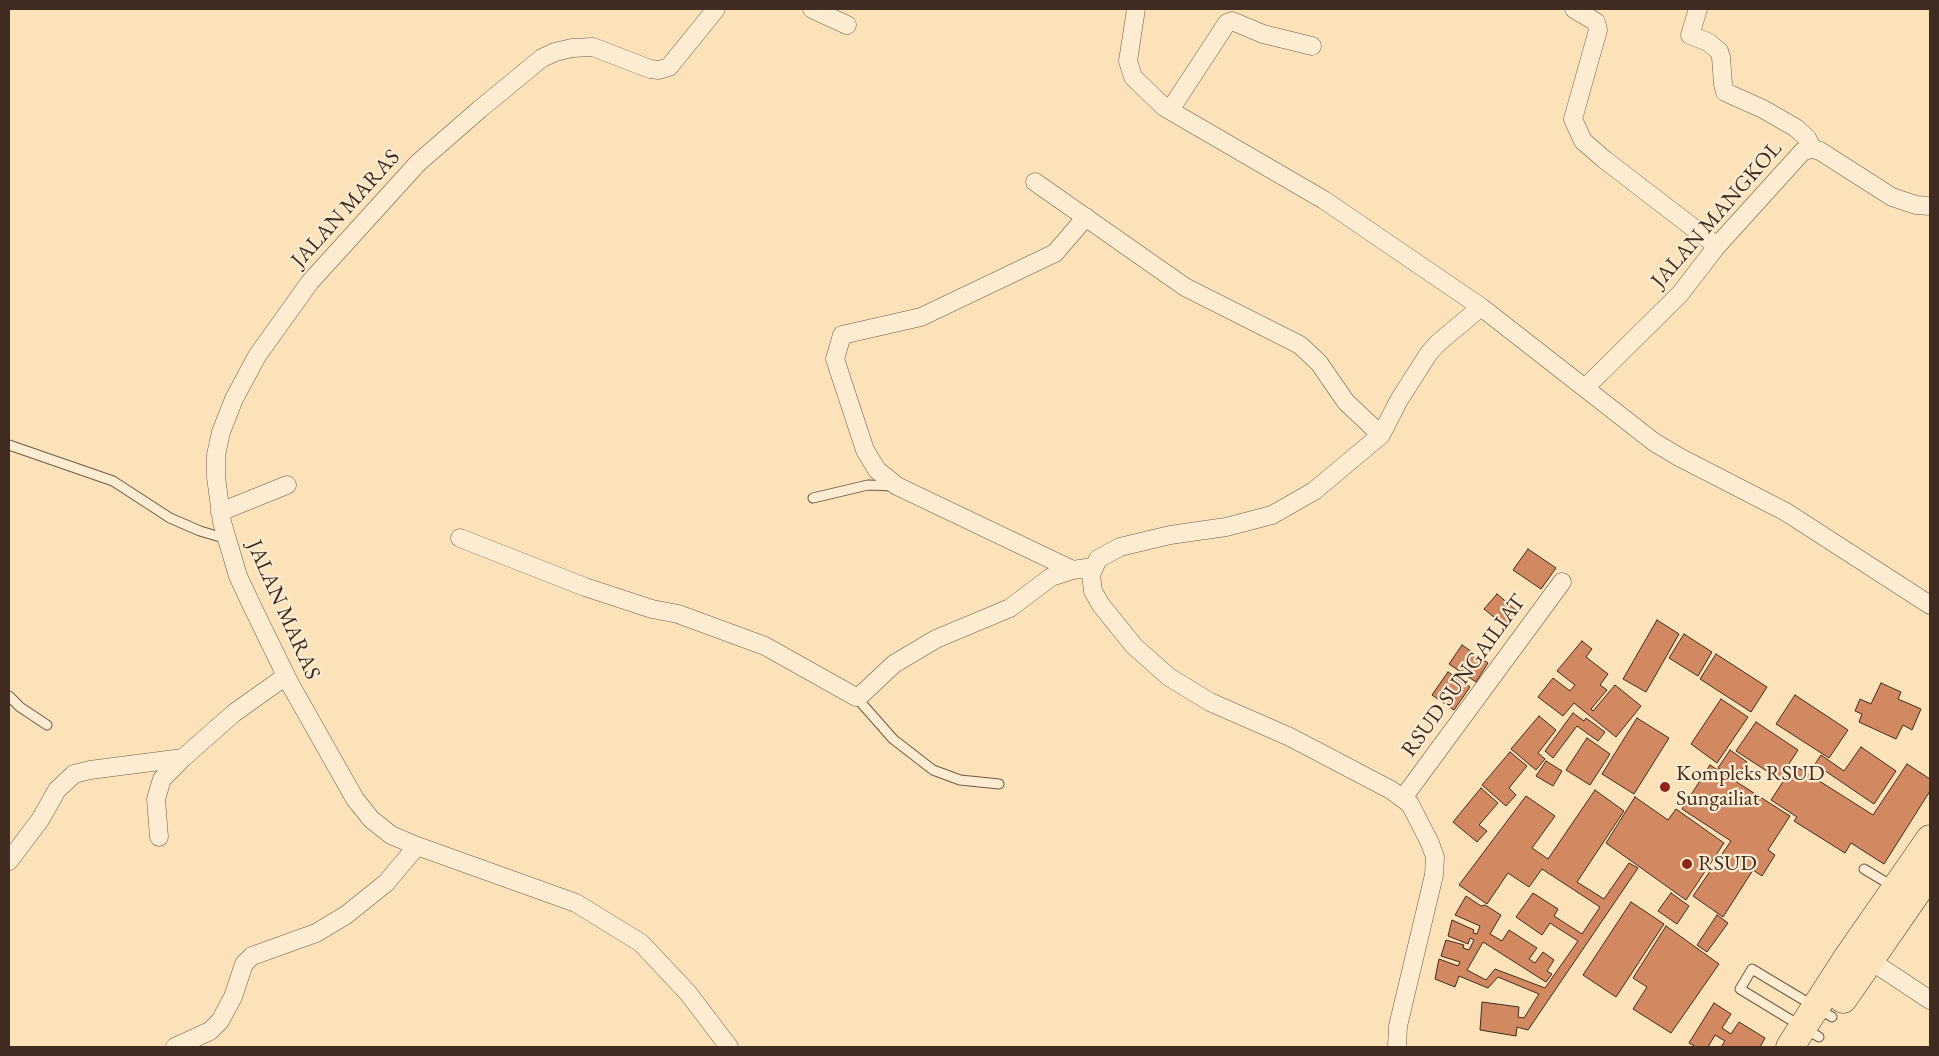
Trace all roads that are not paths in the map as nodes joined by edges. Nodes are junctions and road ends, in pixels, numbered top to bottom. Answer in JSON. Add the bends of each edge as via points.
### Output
{"nodes":[{"id":1,"x":716,"y":9,"type":"edge"},
{"id":2,"x":812,"y":9,"type":"edge"},
{"id":3,"x":1136,"y":9,"type":"edge"},
{"id":4,"x":1574,"y":9,"type":"edge"},
{"id":5,"x":1698,"y":9,"type":"edge"},
{"id":6,"x":847,"y":25,"type":"dead end"},
{"id":7,"x":1312,"y":46,"type":"dead end"},
{"id":8,"x":1170,"y":110,"type":"junction"},
{"id":9,"x":1813,"y":149,"type":"junction"},
{"id":10,"x":1034,"y":182,"type":"dead end"},
{"id":11,"x":1930,"y":206,"type":"edge"},
{"id":12,"x":1086,"y":217,"type":"junction"},
{"id":13,"x":1717,"y":246,"type":"junction"},
{"id":14,"x":1481,"y":307,"type":"junction"},
{"id":15,"x":1585,"y":388,"type":"junction"},
{"id":16,"x":1381,"y":435,"type":"junction"},
{"id":17,"x":9,"y":445,"type":"edge"},
{"id":18,"x":287,"y":485,"type":"dead end"},
{"id":19,"x":897,"y":486,"type":"junction"},
{"id":20,"x":813,"y":498,"type":"dead end"},
{"id":21,"x":220,"y":512,"type":"junction"},
{"id":22,"x":460,"y":538,"type":"dead end"},
{"id":23,"x":227,"y":539,"type":"junction"},
{"id":24,"x":1093,"y":568,"type":"junction"},
{"id":25,"x":1073,"y":570,"type":"junction"},
{"id":26,"x":1562,"y":582,"type":"dead end"},
{"id":27,"x":1930,"y":605,"type":"edge"},
{"id":28,"x":286,"y":676,"type":"junction"},
{"id":29,"x":9,"y":696,"type":"edge"},
{"id":30,"x":856,"y":697,"type":"junction"},
{"id":31,"x":48,"y":725,"type":"dead end"},
{"id":32,"x":183,"y":758,"type":"junction"},
{"id":33,"x":999,"y":784,"type":"dead end"},
{"id":34,"x":1403,"y":798,"type":"junction"},
{"id":35,"x":159,"y":837,"type":"dead end"},
{"id":36,"x":1930,"y":839,"type":"edge"},
{"id":37,"x":417,"y":846,"type":"junction"},
{"id":38,"x":9,"y":860,"type":"edge"},
{"id":39,"x":1864,"y":869,"type":"dead end"},
{"id":40,"x":1930,"y":873,"type":"edge"},
{"id":41,"x":1896,"y":888,"type":"junction"},
{"id":42,"x":1863,"y":955,"type":"junction"},
{"id":43,"x":1930,"y":1000,"type":"edge"},
{"id":44,"x":1812,"y":1030,"type":"edge"},
{"id":45,"x":175,"y":1047,"type":"edge"},
{"id":46,"x":729,"y":1047,"type":"edge"},
{"id":47,"x":1397,"y":1047,"type":"edge"}],
"edges":[{"from":1,"to":21,"type":"street","name":"JALAN MARAS","via":[[668,67],[659,70],[593,47],[572,48],[542,58],[418,163],[310,282],[257,356],[221,432],[216,455]]},
{"from":2,"to":6,"type":"street"},
{"from":3,"to":8,"type":"street","via":[[1128,61],[1133,77]]},
{"from":4,"to":13,"type":"street","via":[[1596,22],[1598,30],[1573,119],[1583,141]]},
{"from":5,"to":9,"type":"street","via":[[1690,35],[1708,42],[1719,51],[1725,92],[1796,128]]},
{"from":7,"to":8,"type":"street","via":[[1263,34],[1232,20],[1226,23]]},
{"from":8,"to":14,"type":"street","via":[[1324,200]]},
{"from":9,"to":11,"type":"street","name":"JALAN MANGKOL","via":[[1892,197]]},
{"from":9,"to":13,"type":"street","name":"JALAN MANGKOL","via":[[1803,151]]},
{"from":10,"to":12,"type":"street"},
{"from":12,"to":16,"type":"street","via":[[1186,287],[1300,344],[1319,363],[1346,402]]},
{"from":12,"to":19,"type":"street","via":[[1055,253],[922,317],[842,335],[834,359],[865,450],[877,470]]},
{"from":13,"to":15,"type":"street","name":"JALAN MANGKOL","via":[[1680,294]]},
{"from":14,"to":15,"type":"street"},
{"from":14,"to":16,"type":"street","via":[[1429,352]]},
{"from":15,"to":27,"type":"street","via":[[1654,442],[1786,512]]},
{"from":16,"to":24,"type":"street","via":[[1314,491],[1272,515],[1120,547],[1101,556]]},
{"from":17,"to":23,"type":"lane","via":[[113,481],[170,518]]},
{"from":18,"to":21,"type":"street"},
{"from":19,"to":20,"type":"lane","via":[[868,485]]},
{"from":19,"to":25,"type":"street"},
{"from":21,"to":23,"type":"street","name":"JALAN MARAS"},
{"from":22,"to":30,"type":"street","via":[[585,587],[678,614],[765,646]]},
{"from":23,"to":28,"type":"street","name":"JALAN MARAS","via":[[238,576]]},
{"from":24,"to":25,"type":"street"},
{"from":24,"to":34,"type":"street","via":[[1091,583],[1101,604],[1134,646],[1169,677],[1210,702],[1290,737]]},
{"from":25,"to":30,"type":"street","via":[[1051,577],[1010,608],[936,639],[894,664]]},
{"from":26,"to":34,"type":"street","name":"RSUD SUNGAILIAT"},
{"from":28,"to":32,"type":"street","via":[[234,713]]},
{"from":28,"to":37,"type":"street","name":"JALAN MARAS","via":[[355,799],[371,819],[392,835]]},
{"from":29,"to":31,"type":"lane"},
{"from":30,"to":33,"type":"lane","via":[[893,739],[933,770],[960,780]]},
{"from":32,"to":35,"type":"street","via":[[162,779],[158,788]]},
{"from":32,"to":38,"type":"street","via":[[74,774],[57,790],[36,827]]},
{"from":34,"to":47,"type":"street","via":[[1410,804],[1430,843],[1434,875],[1398,1026]]},
{"from":36,"to":41,"type":"highway"},
{"from":37,"to":45,"type":"street","via":[[386,883],[346,915],[316,933],[252,956],[244,964],[234,997],[220,1021],[210,1031]]},
{"from":37,"to":46,"type":"street","name":"JALAN MARAS","via":[[576,903],[641,943],[688,993]]},
{"from":39,"to":41,"type":"lane"},
{"from":40,"to":42,"type":"highway"},
{"from":41,"to":42,"type":"highway"},
{"from":42,"to":43,"type":"street"},
{"from":42,"to":44,"type":"highway"},
{"from":44,"to":44,"type":"lane","via":[[1740,989],[1752,969]]}]}
